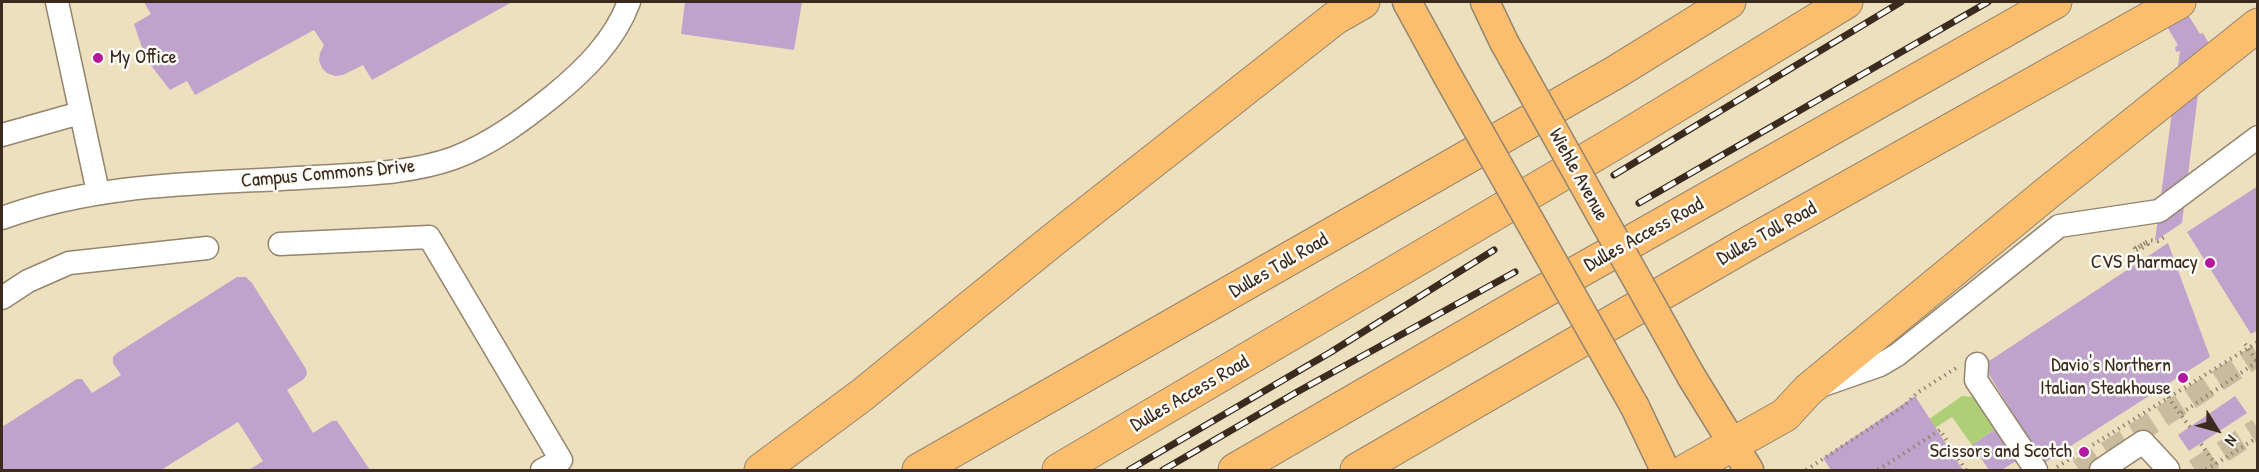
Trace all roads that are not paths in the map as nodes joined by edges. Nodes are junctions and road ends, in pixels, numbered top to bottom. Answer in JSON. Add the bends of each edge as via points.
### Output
{"nodes":[{"id":1,"x":57,"y":2,"type":"edge"},
{"id":2,"x":629,"y":2,"type":"edge"},
{"id":3,"x":1363,"y":2,"type":"edge"},
{"id":4,"x":1407,"y":2,"type":"edge"},
{"id":5,"x":1485,"y":2,"type":"edge"},
{"id":6,"x":1730,"y":2,"type":"edge"},
{"id":7,"x":1846,"y":2,"type":"edge"},
{"id":8,"x":2055,"y":2,"type":"edge"},
{"id":9,"x":2179,"y":2,"type":"edge"},
{"id":10,"x":2258,"y":25,"type":"edge"},
{"id":11,"x":81,"y":113,"type":"junction"},
{"id":12,"x":2,"y":135,"type":"edge"},
{"id":13,"x":2258,"y":137,"type":"edge"},
{"id":14,"x":98,"y":192,"type":"junction"},
{"id":15,"x":2,"y":218,"type":"edge"},
{"id":16,"x":280,"y":244,"type":"dead end"},
{"id":17,"x":207,"y":248,"type":"dead end"},
{"id":18,"x":2,"y":298,"type":"edge"},
{"id":19,"x":1967,"y":366,"type":"road end"},
{"id":20,"x":1808,"y":390,"type":"junction"},
{"id":21,"x":1734,"y":443,"type":"junction"},
{"id":22,"x":542,"y":471,"type":"edge"},
{"id":23,"x":761,"y":471,"type":"edge"},
{"id":24,"x":919,"y":471,"type":"edge"},
{"id":25,"x":1059,"y":471,"type":"edge"},
{"id":26,"x":1234,"y":471,"type":"edge"},
{"id":27,"x":1357,"y":471,"type":"edge"},
{"id":28,"x":1665,"y":471,"type":"edge"},
{"id":29,"x":1687,"y":471,"type":"edge"},
{"id":30,"x":1749,"y":471,"type":"edge"},
{"id":31,"x":2036,"y":471,"type":"edge"},
{"id":32,"x":2100,"y":471,"type":"edge"},
{"id":33,"x":2165,"y":471,"type":"edge"}],
"edges":[{"from":1,"to":11,"type":"street"},
{"from":2,"to":14,"type":"street","name":"Campus Commons Drive","via":[[608,41],[569,83],[523,120],[454,158],[371,174]]},
{"from":3,"to":23,"type":"highway","via":[[1335,18]]},
{"from":4,"to":28,"type":"main road","bridge":true,"via":[[1635,408]]},
{"from":5,"to":21,"type":"main road","name":"Wiehle Avenue","bridge":true,"via":[[1691,376]]},
{"from":6,"to":24,"type":"highway","name":"Dulles Toll Road","via":[[1616,72]]},
{"from":7,"to":25,"type":"highway","name":"Dulles Access Road"},
{"from":8,"to":26,"type":"highway","name":"Dulles Access Road"},
{"from":9,"to":27,"type":"highway","name":"Dulles Toll Road","via":[[1749,243]]},
{"from":10,"to":20,"type":"highway"},
{"from":11,"to":12,"type":"street"},
{"from":11,"to":14,"type":"street"},
{"from":13,"to":20,"type":"street","via":[[2159,211],[2059,226],[1897,355],[1880,365]]},
{"from":14,"to":15,"type":"street","name":"Campus Commons Drive"},
{"from":16,"to":22,"type":"street","via":[[429,237],[561,460]]},
{"from":17,"to":18,"type":"street","via":[[69,263],[28,281]]},
{"from":19,"to":31,"type":"street"},
{"from":20,"to":21,"type":"highway","via":[[1785,415]]},
{"from":21,"to":29,"type":"highway"},
{"from":21,"to":30,"type":"main road","name":"Wiehle Avenue"},
{"from":32,"to":33,"type":"street","via":[[2143,442],[2168,469]]}]}
